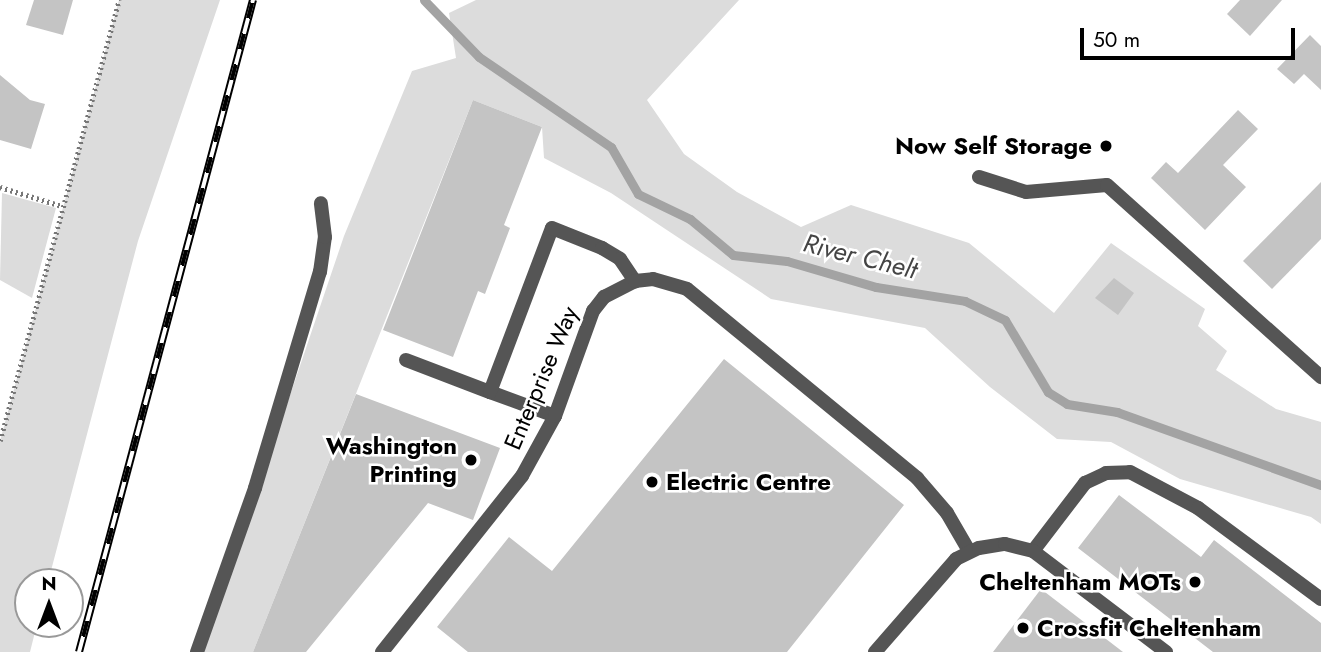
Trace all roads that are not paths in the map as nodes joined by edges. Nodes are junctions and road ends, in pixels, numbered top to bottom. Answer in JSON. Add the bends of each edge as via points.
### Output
{"nodes":[{"id":1,"x":979,"y":177,"type":"dead end"},
{"id":2,"x":321,"y":203,"type":"dead end"},
{"id":3,"x":635,"y":281,"type":"junction"},
{"id":4,"x":406,"y":360,"type":"dead end"},
{"id":5,"x":1321,"y":377,"type":"edge"},
{"id":6,"x":490,"y":392,"type":"junction"},
{"id":7,"x":555,"y":416,"type":"junction"},
{"id":8,"x":969,"y":551,"type":"junction"},
{"id":9,"x":1033,"y":551,"type":"junction"},
{"id":10,"x":1321,"y":599,"type":"edge"},
{"id":11,"x":197,"y":652,"type":"edge"},
{"id":12,"x":382,"y":652,"type":"edge"},
{"id":13,"x":874,"y":652,"type":"edge"},
{"id":14,"x":1166,"y":652,"type":"edge"}],
"edges":[{"from":1,"to":5,"type":"lane","via":[[1026,192],[1107,186]]},
{"from":2,"to":11,"type":"lane","via":[[325,237],[320,272],[255,488]]},
{"from":3,"to":6,"type":"lane","via":[[620,260],[602,248],[552,228]]},
{"from":3,"to":7,"type":"lane","name":"Enterprise Way","via":[[618,287],[593,311]]},
{"from":3,"to":8,"type":"lane","via":[[653,279],[687,289],[917,478],[947,513]]},
{"from":4,"to":6,"type":"lane"},
{"from":6,"to":7,"type":"lane"},
{"from":7,"to":12,"type":"lane","name":"Enterprise Way","via":[[522,476]]},
{"from":8,"to":9,"type":"lane","via":[[1005,544]]},
{"from":8,"to":13,"type":"lane","via":[[938,575]]},
{"from":9,"to":10,"type":"lane","via":[[1085,483],[1106,473],[1130,472],[1198,508]]},
{"from":9,"to":14,"type":"lane"}]}
